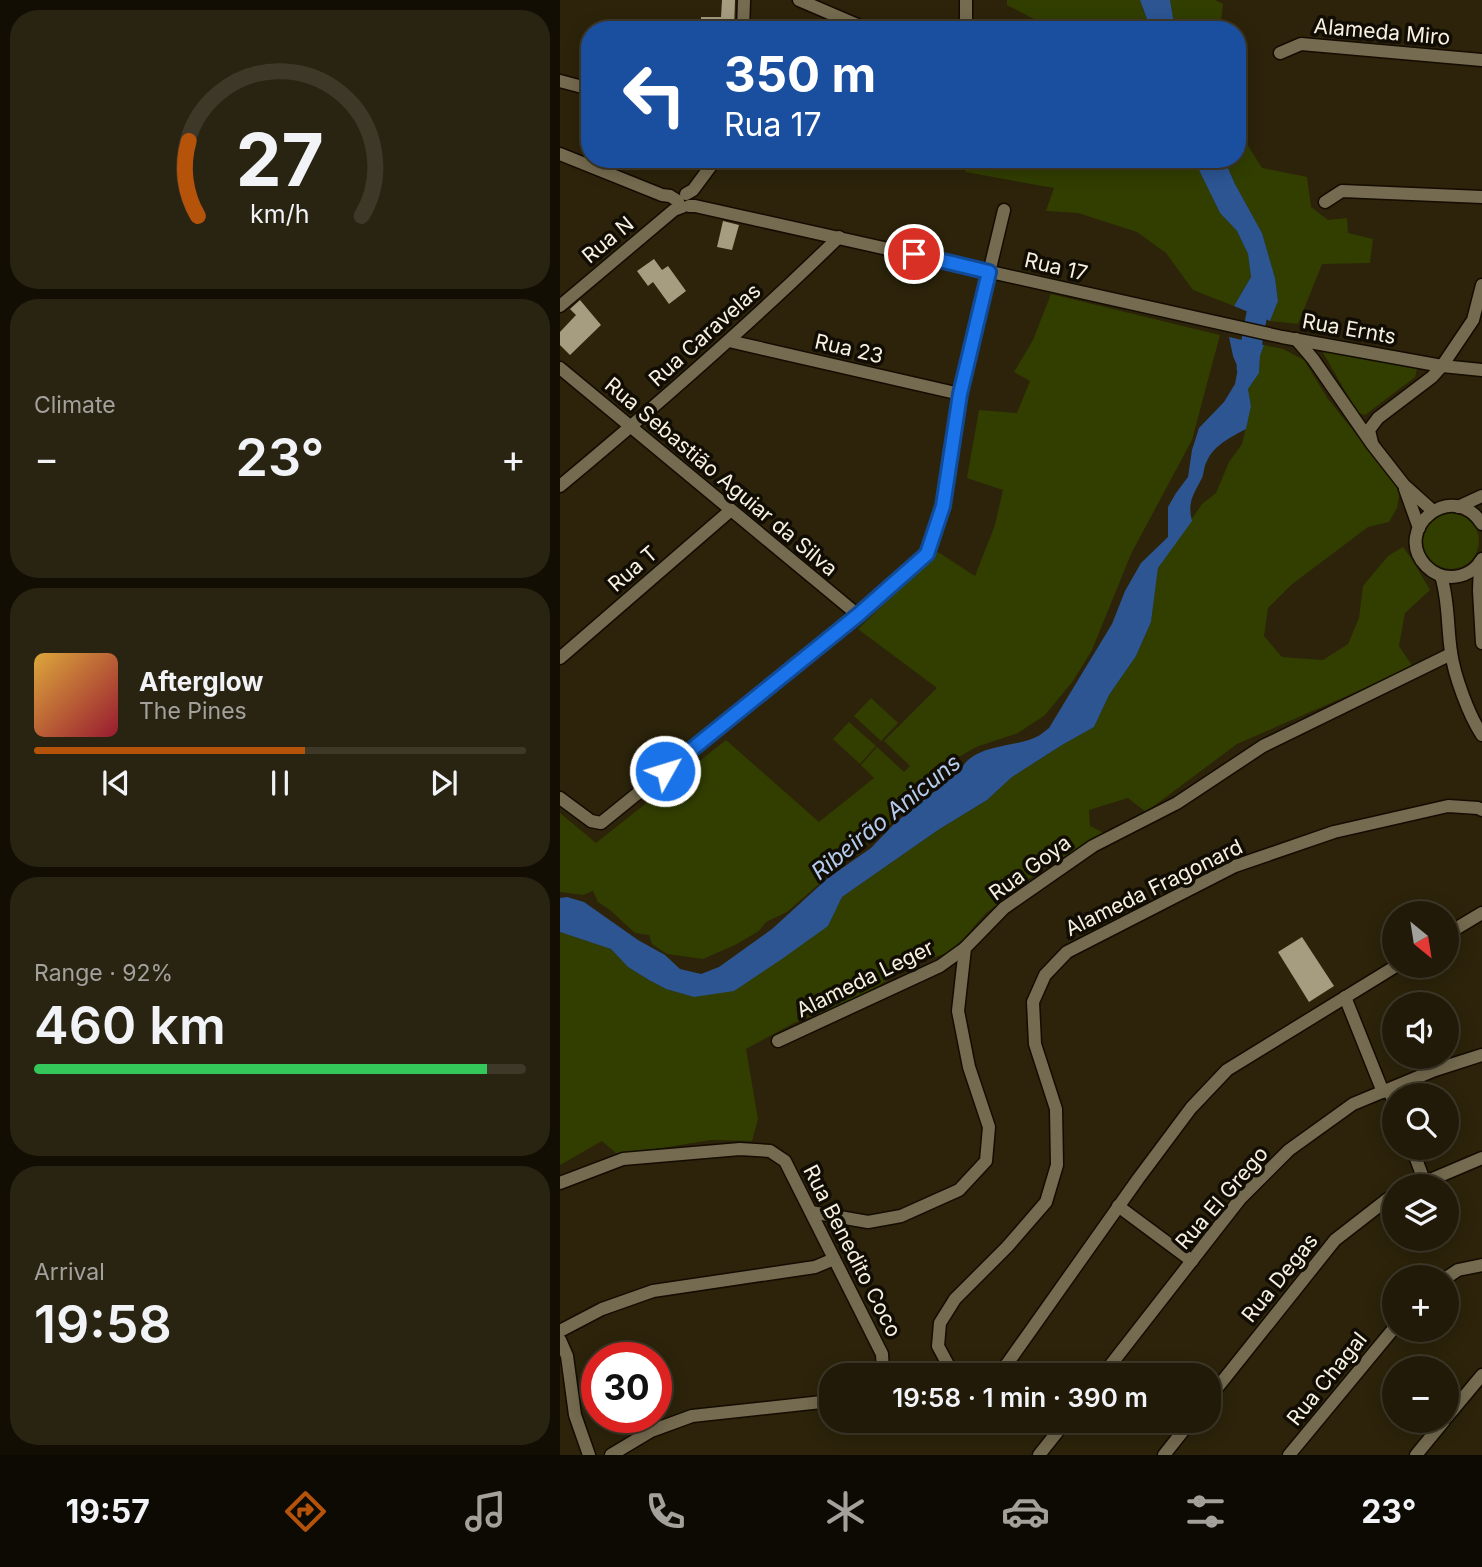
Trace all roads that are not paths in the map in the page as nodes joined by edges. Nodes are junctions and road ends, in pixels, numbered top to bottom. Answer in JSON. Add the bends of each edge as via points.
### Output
{"nodes":[{"id":1,"x":744,"y":0,"type":"edge"},
{"id":2,"x":799,"y":0,"type":"edge"},
{"id":3,"x":966,"y":0,"type":"edge"},
{"id":4,"x":743,"y":21,"type":"edge"},
{"id":5,"x":848,"y":21,"type":"edge"},
{"id":6,"x":966,"y":21,"type":"edge"},
{"id":7,"x":1280,"y":52,"type":"dead end"},
{"id":8,"x":1482,"y":60,"type":"edge"},
{"id":9,"x":560,"y":81,"type":"edge"},
{"id":10,"x":581,"y":87,"type":"edge"},
{"id":11,"x":560,"y":154,"type":"edge"},
{"id":12,"x":581,"y":162,"type":"edge"},
{"id":13,"x":595,"y":168,"type":"edge"},
{"id":14,"x":709,"y":168,"type":"edge"},
{"id":15,"x":1482,"y":197,"type":"edge"},
{"id":16,"x":684,"y":200,"type":"junction"},
{"id":17,"x":1325,"y":202,"type":"dead end"},
{"id":18,"x":1004,"y":209,"type":"dead end"},
{"id":19,"x":839,"y":237,"type":"junction"},
{"id":20,"x":989,"y":272,"type":"junction"},
{"id":21,"x":1482,"y":285,"type":"edge"},
{"id":22,"x":560,"y":306,"type":"edge"},
{"id":23,"x":1209,"y":321,"type":"joint"},
{"id":24,"x":1296,"y":339,"type":"junction"},
{"id":25,"x":729,"y":341,"type":"junction"},
{"id":26,"x":1442,"y":366,"type":"junction"},
{"id":27,"x":560,"y":368,"type":"edge"},
{"id":28,"x":1482,"y":370,"type":"edge"},
{"id":29,"x":960,"y":394,"type":"junction"},
{"id":30,"x":631,"y":427,"type":"junction"},
{"id":31,"x":1372,"y":444,"type":"junction"},
{"id":32,"x":1404,"y":485,"type":"junction"},
{"id":33,"x":560,"y":486,"type":"edge"},
{"id":34,"x":1482,"y":496,"type":"edge"},
{"id":35,"x":1458,"y":507,"type":"junction"},
{"id":36,"x":731,"y":510,"type":"junction"},
{"id":37,"x":1433,"y":511,"type":"junction"},
{"id":38,"x":1482,"y":524,"type":"edge"},
{"id":39,"x":1419,"y":528,"type":"junction"},
{"id":40,"x":1481,"y":560,"type":"edge"},
{"id":41,"x":1441,"y":576,"type":"junction"},
{"id":42,"x":858,"y":615,"type":"junction"},
{"id":43,"x":1482,"y":643,"type":"edge"},
{"id":44,"x":1451,"y":654,"type":"junction"},
{"id":45,"x":560,"y":658,"type":"edge"},
{"id":46,"x":1482,"y":735,"type":"edge"},
{"id":47,"x":560,"y":798,"type":"edge"},
{"id":48,"x":1482,"y":810,"type":"edge"},
{"id":49,"x":1482,"y":913,"type":"edge"},
{"id":50,"x":1460,"y":926,"type":"edge"},
{"id":51,"x":965,"y":948,"type":"junction"},
{"id":52,"x":1382,"y":975,"type":"edge"},
{"id":53,"x":1345,"y":997,"type":"junction"},
{"id":54,"x":779,"y":1041,"type":"dead end"},
{"id":55,"x":1482,"y":1055,"type":"edge"},
{"id":56,"x":1383,"y":1083,"type":"edge"},
{"id":57,"x":1405,"y":1083,"type":"edge"},
{"id":58,"x":1382,"y":1093,"type":"edge"},
{"id":59,"x":1482,"y":1158,"type":"edge"},
{"id":60,"x":1446,"y":1174,"type":"edge"},
{"id":61,"x":560,"y":1183,"type":"edge"},
{"id":62,"x":1382,"y":1203,"type":"edge"},
{"id":63,"x":1118,"y":1206,"type":"junction"},
{"id":64,"x":811,"y":1212,"type":"junction"},
{"id":65,"x":834,"y":1259,"type":"junction"},
{"id":66,"x":1192,"y":1261,"type":"junction"},
{"id":67,"x":1482,"y":1265,"type":"edge"},
{"id":68,"x":1459,"y":1270,"type":"edge"},
{"id":69,"x":560,"y":1331,"type":"edge"},
{"id":70,"x":560,"y":1340,"type":"edge"},
{"id":71,"x":1383,"y":1342,"type":"edge"},
{"id":72,"x":882,"y":1363,"type":"edge"},
{"id":73,"x":947,"y":1363,"type":"edge"},
{"id":74,"x":1008,"y":1363,"type":"edge"},
{"id":75,"x":1112,"y":1363,"type":"edge"},
{"id":76,"x":1482,"y":1375,"type":"edge"},
{"id":77,"x":1221,"y":1383,"type":"edge"},
{"id":78,"x":819,"y":1402,"type":"edge"},
{"id":79,"x":1459,"y":1403,"type":"edge"},
{"id":80,"x":1056,"y":1433,"type":"edge"},
{"id":81,"x":1181,"y":1433,"type":"edge"},
{"id":82,"x":1435,"y":1433,"type":"edge"},
{"id":83,"x":1418,"y":1454,"type":"edge"},
{"id":84,"x":589,"y":1455,"type":"edge"},
{"id":85,"x":611,"y":1455,"type":"edge"},
{"id":86,"x":1039,"y":1455,"type":"edge"},
{"id":87,"x":1164,"y":1455,"type":"edge"},
{"id":88,"x":1289,"y":1455,"type":"edge"}],
"edges":[{"from":1,"to":4,"type":"street"},
{"from":2,"to":5,"type":"street"},
{"from":3,"to":6,"type":"street"},
{"from":7,"to":8,"type":"street","name":"Alameda Miro","via":[[1301,44]]},
{"from":9,"to":10,"type":"street"},
{"from":11,"to":12,"type":"street","name":"Rua 17"},
{"from":13,"to":16,"type":"street","name":"Rua 17"},
{"from":14,"to":16,"type":"street","name":"Rua N"},
{"from":15,"to":17,"type":"street","via":[[1342,191]]},
{"from":16,"to":19,"type":"street","name":"Rua 17"},
{"from":16,"to":22,"type":"street","name":"Rua N"},
{"from":18,"to":20,"type":"street"},
{"from":19,"to":20,"type":"street","name":"Rua 17"},
{"from":19,"to":25,"type":"street","name":"Rua Caravelas"},
{"from":20,"to":23,"type":"street","name":"Rua 17"},
{"from":20,"to":29,"type":"street"},
{"from":21,"to":26,"type":"street","via":[[1473,320]]},
{"from":23,"to":24,"type":"street","name":"Rua Ernts"},
{"from":24,"to":26,"type":"street","name":"Rua Ernts"},
{"from":24,"to":31,"type":"street"},
{"from":25,"to":29,"type":"street","name":"Rua 23"},
{"from":25,"to":30,"type":"street","name":"Rua Caravelas"},
{"from":26,"to":28,"type":"street","name":"Rua Ernts"},
{"from":26,"to":31,"type":"street","via":[[1378,418],[1369,430]]},
{"from":27,"to":30,"type":"street","name":"Rua Sebastião Aguiar da Silva"},
{"from":29,"to":42,"type":"street","via":[[943,506],[927,554]]},
{"from":30,"to":33,"type":"street","name":"Rua Caravelas"},
{"from":30,"to":36,"type":"street","name":"Rua Sebastião Aguiar da Silva"},
{"from":31,"to":32,"type":"street"},
{"from":32,"to":37,"type":"street"},
{"from":32,"to":39,"type":"street"},
{"from":34,"to":35,"type":"street"},
{"from":35,"to":37,"type":"street"},
{"from":35,"to":38,"type":"street","via":[[1469,510]]},
{"from":36,"to":42,"type":"street","name":"Rua Sebastião Aguiar da Silva"},
{"from":36,"to":45,"type":"street","name":"Rua T"},
{"from":37,"to":39,"type":"street"},
{"from":39,"to":41,"type":"street","via":[[1417,551],[1422,562]]},
{"from":40,"to":41,"type":"street","via":[[1463,575]]},
{"from":40,"to":43,"type":"street"},
{"from":41,"to":44,"type":"street"},
{"from":42,"to":47,"type":"street","via":[[601,822],[591,821]]},
{"from":44,"to":46,"type":"street"},
{"from":44,"to":51,"type":"street","name":"Rua Goya","via":[[1263,746],[1177,803],[1093,846],[1004,908]]},
{"from":48,"to":73,"type":"street","name":"Alameda Fragonard","via":[[1448,806],[1334,832],[1235,866],[1067,952],[1045,975],[1033,1002],[1035,1044],[1056,1109],[1057,1166],[1046,1202],[956,1299],[940,1323],[938,1346]]},
{"from":49,"to":50,"type":"street"},
{"from":51,"to":54,"type":"street","name":"Alameda Leger","via":[[940,966]]},
{"from":51,"to":64,"type":"street","via":[[958,1012],[969,1067],[989,1126],[986,1161],[959,1190],[901,1216],[868,1222]]},
{"from":52,"to":53,"type":"street"},
{"from":53,"to":56,"type":"street"},
{"from":53,"to":63,"type":"street","via":[[1227,1070],[1191,1108]]},
{"from":55,"to":57,"type":"street","name":"Rua El Grego"},
{"from":58,"to":66,"type":"street","name":"Rua El Grego","via":[[1353,1104],[1289,1150],[1240,1199]]},
{"from":59,"to":60,"type":"street"},
{"from":61,"to":64,"type":"street","name":"Rua Benedito Coco","via":[[623,1159],[740,1149],[770,1151],[785,1161]]},
{"from":62,"to":77,"type":"street","name":"Rua Degas","via":[[1335,1240]]},
{"from":63,"to":66,"type":"street"},
{"from":63,"to":74,"type":"street"},
{"from":64,"to":65,"type":"street","name":"Rua Benedito Coco"},
{"from":65,"to":69,"type":"street","via":[[815,1267],[653,1292],[602,1309]]},
{"from":65,"to":72,"type":"street","name":"Rua Benedito Coco"},
{"from":66,"to":75,"type":"street","name":"Rua El Grego"},
{"from":67,"to":68,"type":"street"},
{"from":70,"to":84,"type":"street","via":[[567,1356],[575,1415]]},
{"from":71,"to":88,"type":"street","name":"Rua Chagal"},
{"from":76,"to":79,"type":"street"},
{"from":78,"to":85,"type":"street","via":[[692,1416],[651,1431]]},
{"from":80,"to":86,"type":"street"},
{"from":81,"to":87,"type":"street"},
{"from":82,"to":83,"type":"street"}]}
